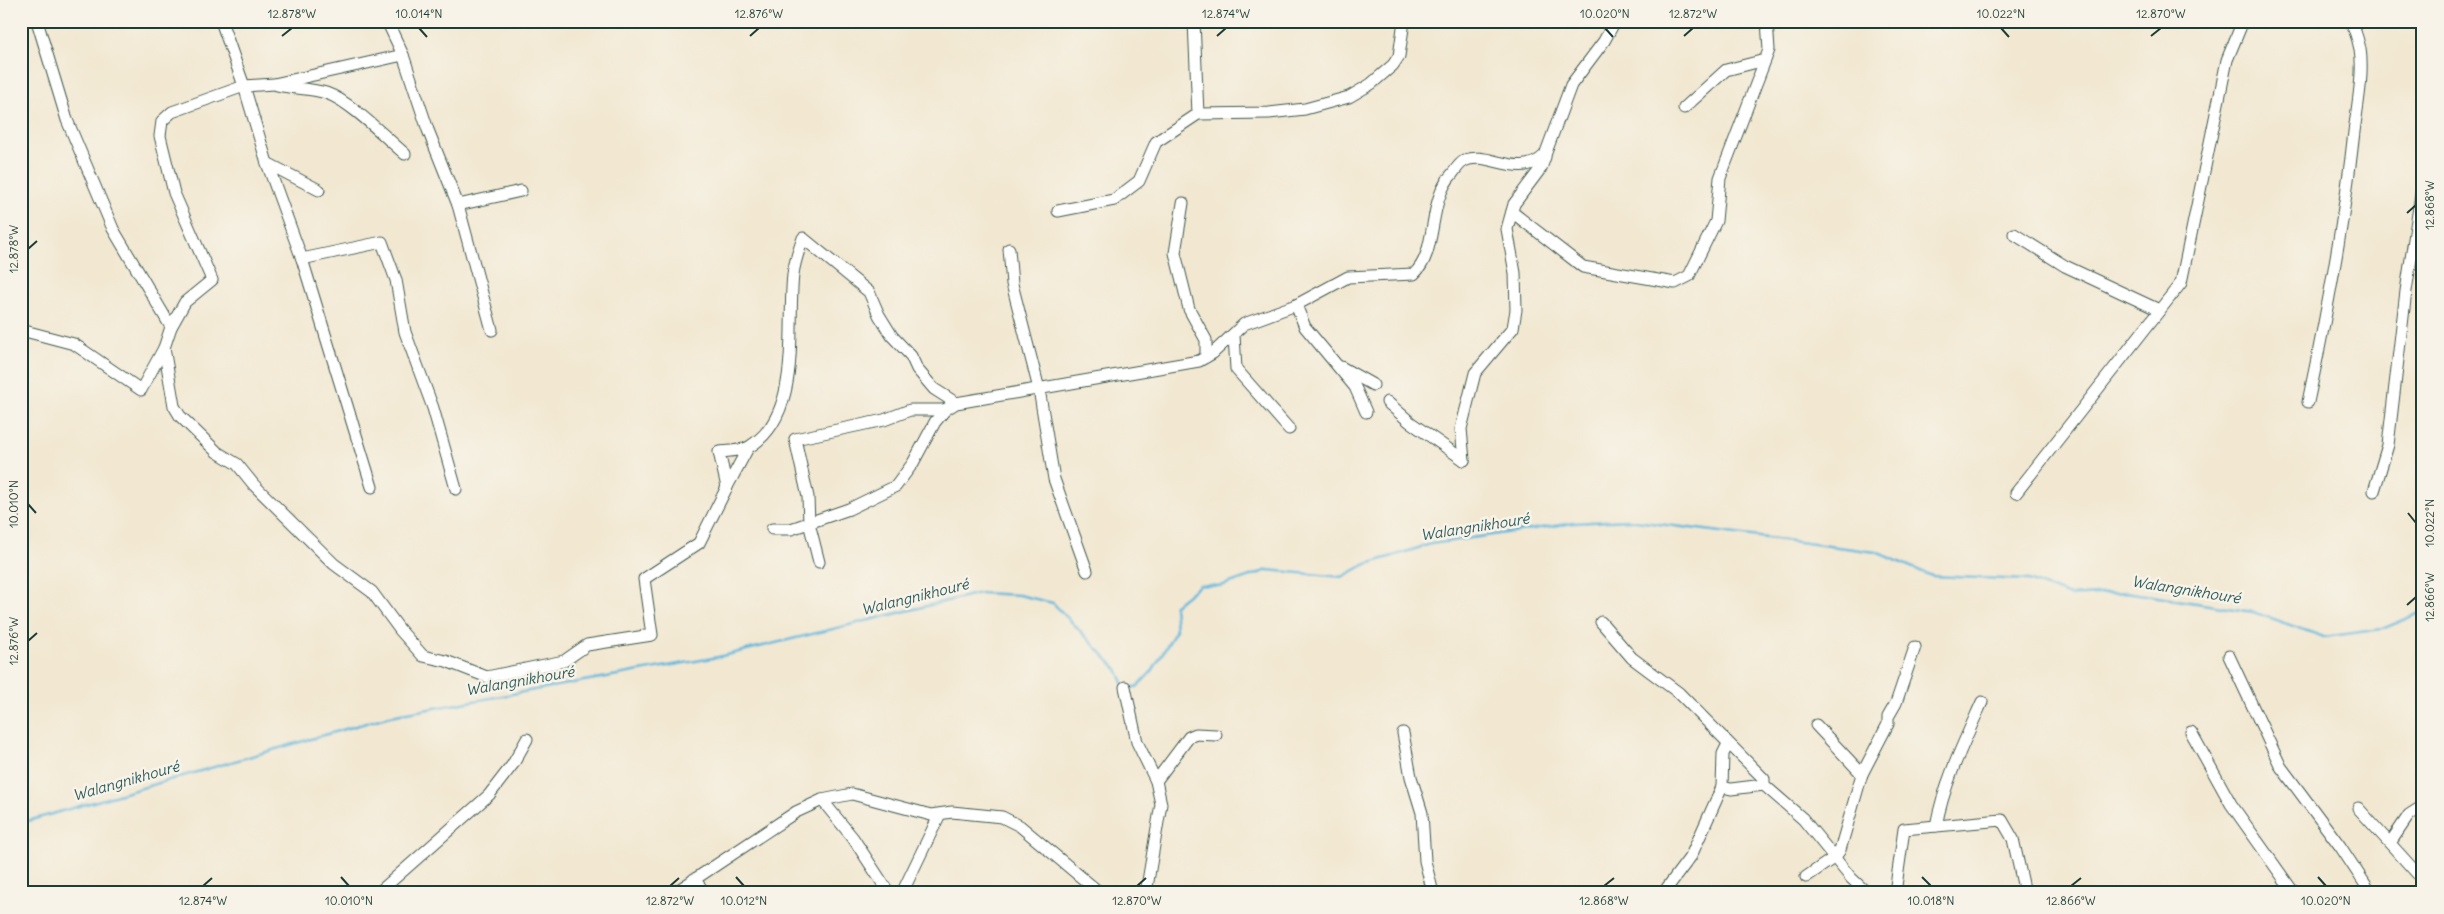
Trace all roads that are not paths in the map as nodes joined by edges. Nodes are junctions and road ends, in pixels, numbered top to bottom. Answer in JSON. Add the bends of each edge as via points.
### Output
{"nodes":[{"id":1,"x":37,"y":21,"type":"edge"},
{"id":2,"x":221,"y":21,"type":"edge"},
{"id":3,"x":387,"y":21,"type":"edge"},
{"id":4,"x":1194,"y":21,"type":"edge"},
{"id":5,"x":1404,"y":21,"type":"edge"},
{"id":6,"x":1615,"y":21,"type":"edge"},
{"id":7,"x":1767,"y":21,"type":"edge"},
{"id":8,"x":2244,"y":21,"type":"edge"},
{"id":9,"x":2349,"y":21,"type":"edge"},
{"id":10,"x":403,"y":54,"type":"junction"},
{"id":11,"x":1765,"y":60,"type":"junction"},
{"id":12,"x":274,"y":84,"type":"junction"},
{"id":13,"x":244,"y":86,"type":"junction"},
{"id":14,"x":1684,"y":108,"type":"dead end"},
{"id":15,"x":1198,"y":114,"type":"junction"},
{"id":16,"x":405,"y":154,"type":"dead end"},
{"id":17,"x":1545,"y":155,"type":"junction"},
{"id":18,"x":267,"y":163,"type":"junction"},
{"id":19,"x":2423,"y":181,"type":"edge"},
{"id":20,"x":319,"y":190,"type":"dead end"},
{"id":21,"x":521,"y":191,"type":"dead end"},
{"id":22,"x":1182,"y":203,"type":"dead end"},
{"id":23,"x":458,"y":205,"type":"junction"},
{"id":24,"x":1058,"y":211,"type":"dead end"},
{"id":25,"x":1512,"y":212,"type":"junction"},
{"id":26,"x":2014,"y":234,"type":"dead end"},
{"id":27,"x":1009,"y":249,"type":"dead end"},
{"id":28,"x":302,"y":259,"type":"junction"},
{"id":29,"x":1296,"y":305,"type":"junction"},
{"id":30,"x":2159,"y":310,"type":"junction"},
{"id":31,"x":171,"y":327,"type":"junction"},
{"id":32,"x":21,"y":330,"type":"edge"},
{"id":33,"x":492,"y":330,"type":"dead end"},
{"id":34,"x":1234,"y":335,"type":"junction"},
{"id":35,"x":164,"y":348,"type":"junction"},
{"id":36,"x":1206,"y":357,"type":"junction"},
{"id":37,"x":1335,"y":364,"type":"junction"},
{"id":38,"x":1373,"y":384,"type":"dead end"},
{"id":39,"x":1039,"y":389,"type":"junction"},
{"id":40,"x":1387,"y":402,"type":"dead end"},
{"id":41,"x":2308,"y":402,"type":"dead end"},
{"id":42,"x":956,"y":404,"type":"junction"},
{"id":43,"x":945,"y":410,"type":"junction"},
{"id":44,"x":1366,"y":412,"type":"dead end"},
{"id":45,"x":1289,"y":429,"type":"dead end"},
{"id":46,"x":748,"y":448,"type":"junction"},
{"id":47,"x":372,"y":486,"type":"dead end"},
{"id":48,"x":727,"y":487,"type":"junction"},
{"id":49,"x":456,"y":488,"type":"dead end"},
{"id":50,"x":2374,"y":491,"type":"dead end"},
{"id":51,"x":2016,"y":493,"type":"dead end"},
{"id":52,"x":809,"y":522,"type":"junction"},
{"id":53,"x":772,"y":529,"type":"dead end"},
{"id":54,"x":819,"y":562,"type":"dead end"},
{"id":55,"x":1087,"y":571,"type":"dead end"},
{"id":56,"x":1601,"y":622,"type":"dead end"},
{"id":57,"x":1915,"y":647,"type":"dead end"},
{"id":58,"x":2229,"y":656,"type":"dead end"},
{"id":59,"x":1125,"y":687,"type":"dead end"},
{"id":60,"x":1982,"y":702,"type":"dead end"},
{"id":61,"x":1816,"y":725,"type":"dead end"},
{"id":62,"x":2191,"y":732,"type":"dead end"},
{"id":63,"x":1403,"y":733,"type":"dead end"},
{"id":64,"x":1216,"y":735,"type":"dead end"},
{"id":65,"x":527,"y":739,"type":"dead end"},
{"id":66,"x":1728,"y":744,"type":"junction"},
{"id":67,"x":1862,"y":774,"type":"junction"},
{"id":68,"x":1156,"y":781,"type":"junction"},
{"id":69,"x":1764,"y":785,"type":"junction"},
{"id":70,"x":1722,"y":787,"type":"junction"},
{"id":71,"x":822,"y":800,"type":"junction"},
{"id":72,"x":2423,"y":806,"type":"edge"},
{"id":73,"x":2358,"y":808,"type":"dead end"},
{"id":74,"x":940,"y":814,"type":"junction"},
{"id":75,"x":1936,"y":826,"type":"junction"},
{"id":76,"x":2390,"y":843,"type":"junction"},
{"id":77,"x":1836,"y":857,"type":"junction"},
{"id":78,"x":1806,"y":877,"type":"dead end"},
{"id":79,"x":694,"y":879,"type":"junction"},
{"id":80,"x":2423,"y":880,"type":"edge"},
{"id":81,"x":378,"y":893,"type":"edge"},
{"id":82,"x":674,"y":893,"type":"edge"},
{"id":83,"x":705,"y":893,"type":"edge"},
{"id":84,"x":889,"y":893,"type":"edge"},
{"id":85,"x":902,"y":893,"type":"edge"},
{"id":86,"x":1100,"y":893,"type":"edge"},
{"id":87,"x":1146,"y":893,"type":"edge"},
{"id":88,"x":1433,"y":893,"type":"edge"},
{"id":89,"x":1666,"y":893,"type":"edge"},
{"id":90,"x":1867,"y":893,"type":"edge"},
{"id":91,"x":1895,"y":893,"type":"edge"},
{"id":92,"x":2024,"y":893,"type":"edge"},
{"id":93,"x":2294,"y":893,"type":"edge"},
{"id":94,"x":2371,"y":893,"type":"edge"}],
"edges":[{"from":1,"to":31,"type":"street","via":[[67,120],[113,230]]},
{"from":2,"to":13,"type":"street"},
{"from":3,"to":10,"type":"street"},
{"from":4,"to":15,"type":"street"},
{"from":5,"to":15,"type":"street","via":[[1399,56],[1394,65],[1349,98],[1306,109],[1269,113]]},
{"from":6,"to":17,"type":"street","via":[[1571,85]]},
{"from":7,"to":11,"type":"street","via":[[1769,50]]},
{"from":8,"to":30,"type":"street","via":[[2227,60],[2181,283]]},
{"from":9,"to":41,"type":"street","via":[[2360,50],[2348,191]]},
{"from":10,"to":12,"type":"street"},
{"from":10,"to":23,"type":"street","via":[[428,130]]},
{"from":11,"to":14,"type":"street","via":[[1726,70]]},
{"from":11,"to":25,"type":"street","via":[[1720,178],[1716,221],[1688,276],[1675,283],[1583,267]]},
{"from":12,"to":13,"type":"street"},
{"from":12,"to":16,"type":"street","via":[[316,91],[339,99]]},
{"from":13,"to":18,"type":"street"},
{"from":13,"to":31,"type":"street","via":[[172,112],[162,121],[160,136],[174,193],[212,280],[185,302]]},
{"from":15,"to":24,"type":"street","via":[[1156,142],[1140,181],[1114,200]]},
{"from":17,"to":25,"type":"street","via":[[1541,168],[1514,204]]},
{"from":17,"to":29,"type":"street","via":[[1538,162],[1518,166],[1480,158],[1464,161],[1445,182],[1434,212],[1422,266],[1414,274],[1348,277]]},
{"from":18,"to":20,"type":"street"},
{"from":18,"to":28,"type":"street"},
{"from":19,"to":50,"type":"street","via":[[2388,445]]},
{"from":21,"to":23,"type":"street"},
{"from":22,"to":36,"type":"street","via":[[1175,253],[1189,309],[1206,340]]},
{"from":23,"to":33,"type":"street"},
{"from":25,"to":40,"type":"street","via":[[1507,229],[1515,273],[1513,328],[1475,373],[1461,429],[1464,460]]},
{"from":26,"to":30,"type":"street","via":[[2065,266]]},
{"from":27,"to":39,"type":"street","via":[[1012,284]]},
{"from":28,"to":47,"type":"street"},
{"from":28,"to":49,"type":"street","via":[[382,242],[396,280],[405,332],[433,408]]},
{"from":29,"to":34,"type":"street","via":[[1244,324]]},
{"from":29,"to":37,"type":"street","via":[[1305,327]]},
{"from":30,"to":51,"type":"street"},
{"from":31,"to":35,"type":"street"},
{"from":32,"to":35,"type":"street","via":[[74,344],[141,390]]},
{"from":34,"to":36,"type":"street"},
{"from":34,"to":45,"type":"street","via":[[1236,370]]},
{"from":35,"to":48,"type":"street","via":[[174,406],[180,416],[218,452],[237,464],[334,564],[372,592],[423,656],[487,677],[564,661],[587,645],[652,635],[644,579],[699,543]]},
{"from":36,"to":39,"type":"street","via":[[1199,361]]},
{"from":37,"to":38,"type":"street"},
{"from":37,"to":44,"type":"street","via":[[1355,388]]},
{"from":39,"to":42,"type":"street"},
{"from":39,"to":55,"type":"street","via":[[1054,479]]},
{"from":42,"to":43,"type":"street"},
{"from":42,"to":46,"type":"street","via":[[934,389],[917,369],[911,356],[892,336],[879,315],[870,292],[803,238],[793,274],[790,367],[784,393],[777,414],[764,436]]},
{"from":43,"to":52,"type":"street","via":[[896,486],[849,509]]},
{"from":43,"to":52,"type":"street","via":[[910,410],[884,420],[795,439],[808,497]]},
{"from":46,"to":48,"type":"street"},
{"from":46,"to":48,"type":"street","via":[[719,452]]},
{"from":52,"to":53,"type":"street","via":[[791,529]]},
{"from":52,"to":54,"type":"street"},
{"from":56,"to":66,"type":"street","via":[[1632,658],[1678,693]]},
{"from":57,"to":67,"type":"street","via":[[1888,724]]},
{"from":58,"to":94,"type":"street","via":[[2281,767]]},
{"from":59,"to":68,"type":"street","via":[[1137,742]]},
{"from":60,"to":75,"type":"street","via":[[1938,812]]},
{"from":61,"to":67,"type":"street"},
{"from":62,"to":93,"type":"street","via":[[2231,804]]},
{"from":63,"to":88,"type":"street","via":[[1411,777],[1422,812],[1425,861]]},
{"from":64,"to":68,"type":"street","via":[[1189,737]]},
{"from":65,"to":81,"type":"street","via":[[489,795]]},
{"from":66,"to":69,"type":"street","via":[[1764,779]]},
{"from":66,"to":70,"type":"street","via":[[1724,754]]},
{"from":67,"to":77,"type":"street"},
{"from":68,"to":87,"type":"street","via":[[1160,804]]},
{"from":69,"to":70,"type":"street"},
{"from":69,"to":77,"type":"street","via":[[1803,819]]},
{"from":70,"to":89,"type":"street","via":[[1691,856]]},
{"from":71,"to":74,"type":"street","via":[[852,794],[931,815]]},
{"from":71,"to":79,"type":"street","via":[[796,812]]},
{"from":71,"to":84,"type":"street","via":[[853,838]]},
{"from":72,"to":76,"type":"street","via":[[2409,815]]},
{"from":73,"to":76,"type":"street"},
{"from":74,"to":85,"type":"street"},
{"from":74,"to":86,"type":"street","via":[[952,812],[1002,817],[1020,826]]},
{"from":75,"to":91,"type":"street","via":[[1904,830]]},
{"from":75,"to":92,"type":"street","via":[[2002,820],[2013,839]]},
{"from":76,"to":80,"type":"street"},
{"from":77,"to":78,"type":"street"},
{"from":77,"to":90,"type":"street"},
{"from":79,"to":82,"type":"street"},
{"from":79,"to":83,"type":"street"}]}
